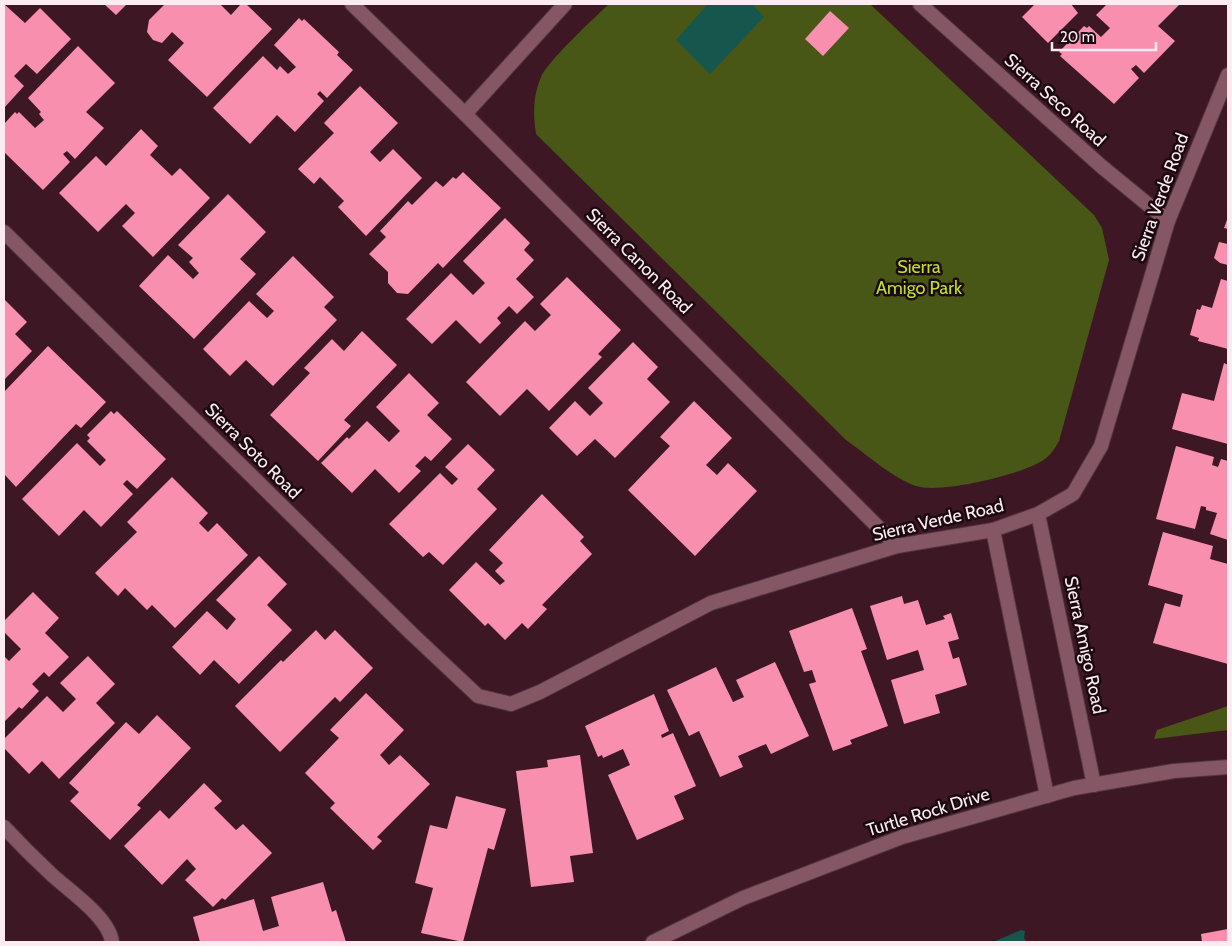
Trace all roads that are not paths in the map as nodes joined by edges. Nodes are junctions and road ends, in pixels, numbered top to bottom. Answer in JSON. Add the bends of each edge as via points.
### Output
{"nodes":[{"id":1,"x":352,"y":4,"type":"edge"},
{"id":2,"x":564,"y":4,"type":"edge"},
{"id":3,"x":920,"y":4,"type":"edge"},
{"id":4,"x":1228,"y":75,"type":"edge"},
{"id":5,"x":465,"y":114,"type":"junction"},
{"id":6,"x":1168,"y":221,"type":"junction"},
{"id":7,"x":4,"y":232,"type":"edge"},
{"id":8,"x":1038,"y":514,"type":"junction"},
{"id":9,"x":993,"y":530,"type":"junction"},
{"id":10,"x":897,"y":546,"type":"junction"},
{"id":11,"x":478,"y":696,"type":"joint"},
{"id":12,"x":1228,"y":767,"type":"edge"},
{"id":13,"x":1094,"y":785,"type":"junction"},
{"id":14,"x":1047,"y":796,"type":"junction"},
{"id":15,"x":4,"y":827,"type":"edge"},
{"id":16,"x":112,"y":942,"type":"edge"},
{"id":17,"x":652,"y":942,"type":"edge"}],
"edges":[{"from":1,"to":5,"type":"street","name":"Sierra Canon Road"},
{"from":2,"to":5,"type":"street"},
{"from":3,"to":6,"type":"street","name":"Sierra Seco Road","via":[[1101,166]]},
{"from":4,"to":6,"type":"street","name":"Sierra Verde Road"},
{"from":5,"to":10,"type":"street","name":"Sierra Canon Road"},
{"from":6,"to":8,"type":"street","name":"Sierra Verde Road","via":[[1100,446],[1073,494]]},
{"from":7,"to":11,"type":"street","name":"Sierra Soto Road"},
{"from":8,"to":9,"type":"street","name":"Sierra Verde Road"},
{"from":8,"to":13,"type":"street","name":"Sierra Amigo Road"},
{"from":9,"to":10,"type":"street","name":"Sierra Verde Road"},
{"from":9,"to":14,"type":"street"},
{"from":10,"to":11,"type":"street","name":"Sierra Verde Road","via":[[711,603],[511,704]]},
{"from":12,"to":13,"type":"street","name":"Turtle Rock Drive"},
{"from":13,"to":14,"type":"street","name":"Turtle Rock Drive"},
{"from":14,"to":17,"type":"street","name":"Turtle Rock Drive","via":[[902,837],[743,898]]},
{"from":15,"to":16,"type":"street","via":[[87,904],[111,935]]}]}
